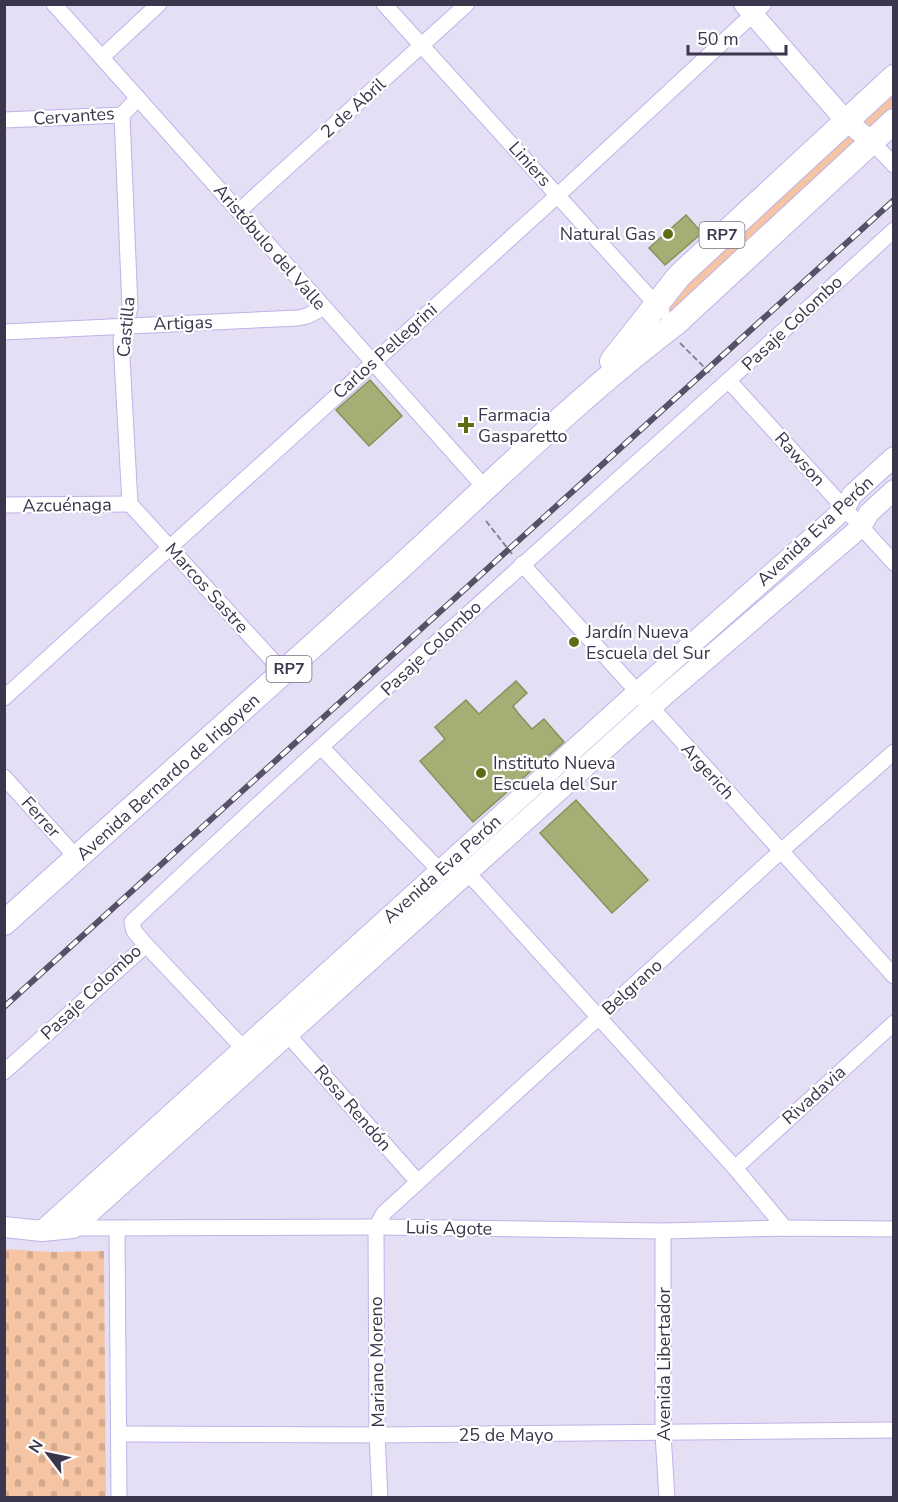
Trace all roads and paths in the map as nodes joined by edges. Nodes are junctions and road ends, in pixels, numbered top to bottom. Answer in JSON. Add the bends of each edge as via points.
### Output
{"nodes":[{"id":1,"x":54,"y":4,"type":"edge"},
{"id":2,"x":159,"y":4,"type":"edge"},
{"id":3,"x":384,"y":4,"type":"edge"},
{"id":4,"x":467,"y":4,"type":"edge"},
{"id":5,"x":754,"y":8,"type":"edge"},
{"id":6,"x":423,"y":46,"type":"junction"},
{"id":7,"x":102,"y":57,"type":"junction"},
{"id":8,"x":894,"y":76,"type":"edge"},
{"id":9,"x":138,"y":98,"type":"junction"},
{"id":10,"x":122,"y":115,"type":"junction"},
{"id":11,"x":4,"y":120,"type":"edge"},
{"id":12,"x":845,"y":120,"type":"junction"},
{"id":13,"x":894,"y":121,"type":"edge"},
{"id":14,"x":871,"y":141,"type":"junction"},
{"id":15,"x":894,"y":165,"type":"edge"},
{"id":16,"x":558,"y":195,"type":"junction"},
{"id":17,"x":239,"y":212,"type":"junction"},
{"id":18,"x":894,"y":230,"type":"edge"},
{"id":19,"x":656,"y":306,"type":"junction"},
{"id":20,"x":323,"y":308,"type":"junction"},
{"id":21,"x":676,"y":323,"type":"junction"},
{"id":22,"x":126,"y":325,"type":"junction"},
{"id":23,"x":4,"y":332,"type":"edge"},
{"id":24,"x":371,"y":363,"type":"junction"},
{"id":25,"x":729,"y":381,"type":"junction"},
{"id":26,"x":570,"y":411,"type":"junction"},
{"id":27,"x":894,"y":457,"type":"edge"},
{"id":28,"x":486,"y":489,"type":"junction"},
{"id":29,"x":894,"y":490,"type":"edge"},
{"id":30,"x":130,"y":504,"type":"junction"},
{"id":31,"x":4,"y":505,"type":"edge"},
{"id":32,"x":845,"y":508,"type":"junction"},
{"id":33,"x":486,"y":521,"type":"dead end"},
{"id":34,"x":861,"y":526,"type":"junction"},
{"id":35,"x":170,"y":548,"type":"junction"},
{"id":36,"x":894,"y":563,"type":"edge"},
{"id":37,"x":522,"y":564,"type":"junction"},
{"id":38,"x":284,"y":673,"type":"junction"},
{"id":39,"x":637,"y":692,"type":"junction"},
{"id":40,"x":4,"y":698,"type":"edge"},
{"id":41,"x":651,"y":708,"type":"junction"},
{"id":42,"x":322,"y":748,"type":"junction"},
{"id":43,"x":894,"y":752,"type":"edge"},
{"id":44,"x":4,"y":777,"type":"edge"},
{"id":45,"x":781,"y":851,"type":"junction"},
{"id":46,"x":77,"y":858,"type":"junction"},
{"id":47,"x":440,"y":871,"type":"junction"},
{"id":48,"x":468,"y":874,"type":"junction"},
{"id":49,"x":4,"y":924,"type":"edge"},
{"id":50,"x":146,"y":945,"type":"junction"},
{"id":51,"x":894,"y":976,"type":"edge"},
{"id":52,"x":599,"y":1017,"type":"junction"},
{"id":53,"x":894,"y":1023,"type":"edge"},
{"id":54,"x":282,"y":1028,"type":"junction"},
{"id":55,"x":244,"y":1050,"type":"junction"},
{"id":56,"x":4,"y":1072,"type":"edge"},
{"id":57,"x":735,"y":1168,"type":"junction"},
{"id":58,"x":418,"y":1182,"type":"junction"},
{"id":59,"x":4,"y":1227,"type":"edge"},
{"id":60,"x":375,"y":1227,"type":"junction"},
{"id":61,"x":74,"y":1228,"type":"junction"},
{"id":62,"x":785,"y":1228,"type":"junction"},
{"id":63,"x":117,"y":1229,"type":"junction"},
{"id":64,"x":894,"y":1229,"type":"edge"},
{"id":65,"x":663,"y":1231,"type":"junction"},
{"id":66,"x":42,"y":1232,"type":"junction"},
{"id":67,"x":894,"y":1430,"type":"edge"},
{"id":68,"x":119,"y":1434,"type":"junction"},
{"id":69,"x":663,"y":1434,"type":"junction"},
{"id":70,"x":377,"y":1435,"type":"junction"},
{"id":71,"x":119,"y":1497,"type":"edge"},
{"id":72,"x":380,"y":1497,"type":"edge"},
{"id":73,"x":667,"y":1497,"type":"edge"}],
"edges":[{"from":1,"to":7,"type":"street","name":"Aristóbulo del Valle"},
{"from":2,"to":7,"type":"street"},
{"from":3,"to":6,"type":"street","name":"Liniers"},
{"from":4,"to":6,"type":"street","name":"2 de Abril"},
{"from":5,"to":12,"type":"street"},
{"from":5,"to":16,"type":"street","name":"Carlos Pellegrini"},
{"from":6,"to":16,"type":"street","name":"Liniers"},
{"from":6,"to":17,"type":"street","name":"2 de Abril"},
{"from":7,"to":9,"type":"street","name":"Aristóbulo del Valle"},
{"from":8,"to":12,"type":"main road","number":"RP7"},
{"from":9,"to":10,"type":"street","name":"Cervantes"},
{"from":9,"to":17,"type":"street","name":"Aristóbulo del Valle"},
{"from":10,"to":11,"type":"street","name":"Cervantes"},
{"from":10,"to":22,"type":"street","name":"Castilla","via":[[130,308]]},
{"from":12,"to":14,"type":"street"},
{"from":12,"to":19,"type":"main road","number":"RP7","via":[[680,276]]},
{"from":13,"to":14,"type":"main road","number":"RP7"},
{"from":14,"to":15,"type":"street"},
{"from":14,"to":21,"type":"main road","number":"RP7"},
{"from":16,"to":19,"type":"street","name":"Liniers"},
{"from":16,"to":24,"type":"street","name":"Carlos Pellegrini"},
{"from":17,"to":20,"type":"street","name":"Aristóbulo del Valle"},
{"from":18,"to":25,"type":"street","name":"Pasaje Colombo"},
{"from":19,"to":21,"type":"street","name":"Liniers"},
{"from":19,"to":26,"type":"main road","number":"RP7"},
{"from":20,"to":22,"type":"street","name":"Artigas","via":[[298,318]]},
{"from":20,"to":24,"type":"street","name":"Aristóbulo del Valle"},
{"from":21,"to":25,"type":"path","via":[[678,341],[712,375]]},
{"from":21,"to":26,"type":"main road","number":"RP7"},
{"from":22,"to":23,"type":"street","name":"Artigas"},
{"from":22,"to":30,"type":"street","name":"Castilla","via":[[122,340]]},
{"from":24,"to":28,"type":"street","name":"Aristóbulo del Valle"},
{"from":24,"to":35,"type":"street","name":"Carlos Pellegrini"},
{"from":25,"to":32,"type":"street","name":"Rawson"},
{"from":25,"to":37,"type":"street","name":"Pasaje Colombo"},
{"from":26,"to":28,"type":"main road","name":"Avenida Bernardo de Irigoyen","number":"RP7"},
{"from":27,"to":32,"type":"street","name":"Avenida Eva Perón","via":[[852,495]]},
{"from":28,"to":38,"type":"main road","name":"Avenida Bernardo de Irigoyen","number":"RP7"},
{"from":29,"to":34,"type":"street","name":"Avenida Eva Perón"},
{"from":30,"to":31,"type":"street","name":"Azcuénaga"},
{"from":30,"to":35,"type":"street","name":"Marcos Sastre"},
{"from":32,"to":34,"type":"street","name":"Rawson"},
{"from":32,"to":39,"type":"street","name":"Avenida Eva Perón"},
{"from":33,"to":37,"type":"path"},
{"from":34,"to":36,"type":"street","name":"Rawson"},
{"from":34,"to":41,"type":"street","name":"Avenida Eva Perón"},
{"from":35,"to":38,"type":"street","name":"Marcos Sastre"},
{"from":35,"to":40,"type":"street","name":"Carlos Pellegrini"},
{"from":37,"to":39,"type":"street","name":"Argerich"},
{"from":37,"to":42,"type":"street","name":"Pasaje Colombo"},
{"from":38,"to":46,"type":"main road","name":"Avenida Bernardo de Irigoyen","number":"RP7"},
{"from":39,"to":41,"type":"street","name":"Argerich"},
{"from":39,"to":47,"type":"street","name":"Avenida Eva Perón"},
{"from":41,"to":45,"type":"street","name":"Argerich"},
{"from":41,"to":48,"type":"street","name":"Avenida Eva Perón"},
{"from":42,"to":47,"type":"street"},
{"from":42,"to":50,"type":"street","name":"Pasaje Colombo","via":[[132,922]]},
{"from":43,"to":45,"type":"street","name":"Belgrano"},
{"from":44,"to":46,"type":"street","name":"Ferrer"},
{"from":45,"to":51,"type":"street","name":"Argerich"},
{"from":45,"to":52,"type":"street","name":"Belgrano"},
{"from":46,"to":49,"type":"main road","name":"Avenida Bernardo de Irigoyen","number":"RP7"},
{"from":47,"to":48,"type":"street"},
{"from":47,"to":54,"type":"street","name":"Avenida Eva Perón"},
{"from":48,"to":52,"type":"street"},
{"from":48,"to":54,"type":"street","name":"Avenida Eva Perón"},
{"from":50,"to":55,"type":"street"},
{"from":50,"to":56,"type":"street","name":"Pasaje Colombo"},
{"from":52,"to":57,"type":"street"},
{"from":52,"to":58,"type":"street","name":"Belgrano"},
{"from":53,"to":57,"type":"street","name":"Rivadavia"},
{"from":54,"to":55,"type":"street","name":"Avenida Eva Perón"},
{"from":54,"to":58,"type":"street","name":"Rosa Rendón"},
{"from":54,"to":61,"type":"street","name":"Avenida Eva Perón"},
{"from":55,"to":66,"type":"street","name":"Avenida Eva Perón"},
{"from":57,"to":62,"type":"street"},
{"from":58,"to":60,"type":"street","name":"Belgrano","via":[[384,1213]]},
{"from":59,"to":66,"type":"street","name":"Luis Agote"},
{"from":60,"to":63,"type":"street","name":"Luis Agote"},
{"from":60,"to":65,"type":"street","name":"Luis Agote"},
{"from":60,"to":70,"type":"street","name":"Mariano Moreno"},
{"from":61,"to":63,"type":"street","name":"Luis Agote"},
{"from":61,"to":66,"type":"street","name":"Luis Agote"},
{"from":62,"to":64,"type":"street","name":"Luis Agote"},
{"from":62,"to":65,"type":"street","name":"Luis Agote"},
{"from":63,"to":68,"type":"street"},
{"from":65,"to":69,"type":"street","name":"Avenida Libertador"},
{"from":67,"to":69,"type":"street","name":"25 de Mayo"},
{"from":68,"to":70,"type":"street","name":"25 de Mayo"},
{"from":68,"to":71,"type":"street"},
{"from":69,"to":70,"type":"street","name":"25 de Mayo"},
{"from":69,"to":73,"type":"street","name":"Avenida Libertador"},
{"from":70,"to":72,"type":"street","name":"Mariano Moreno"}]}
